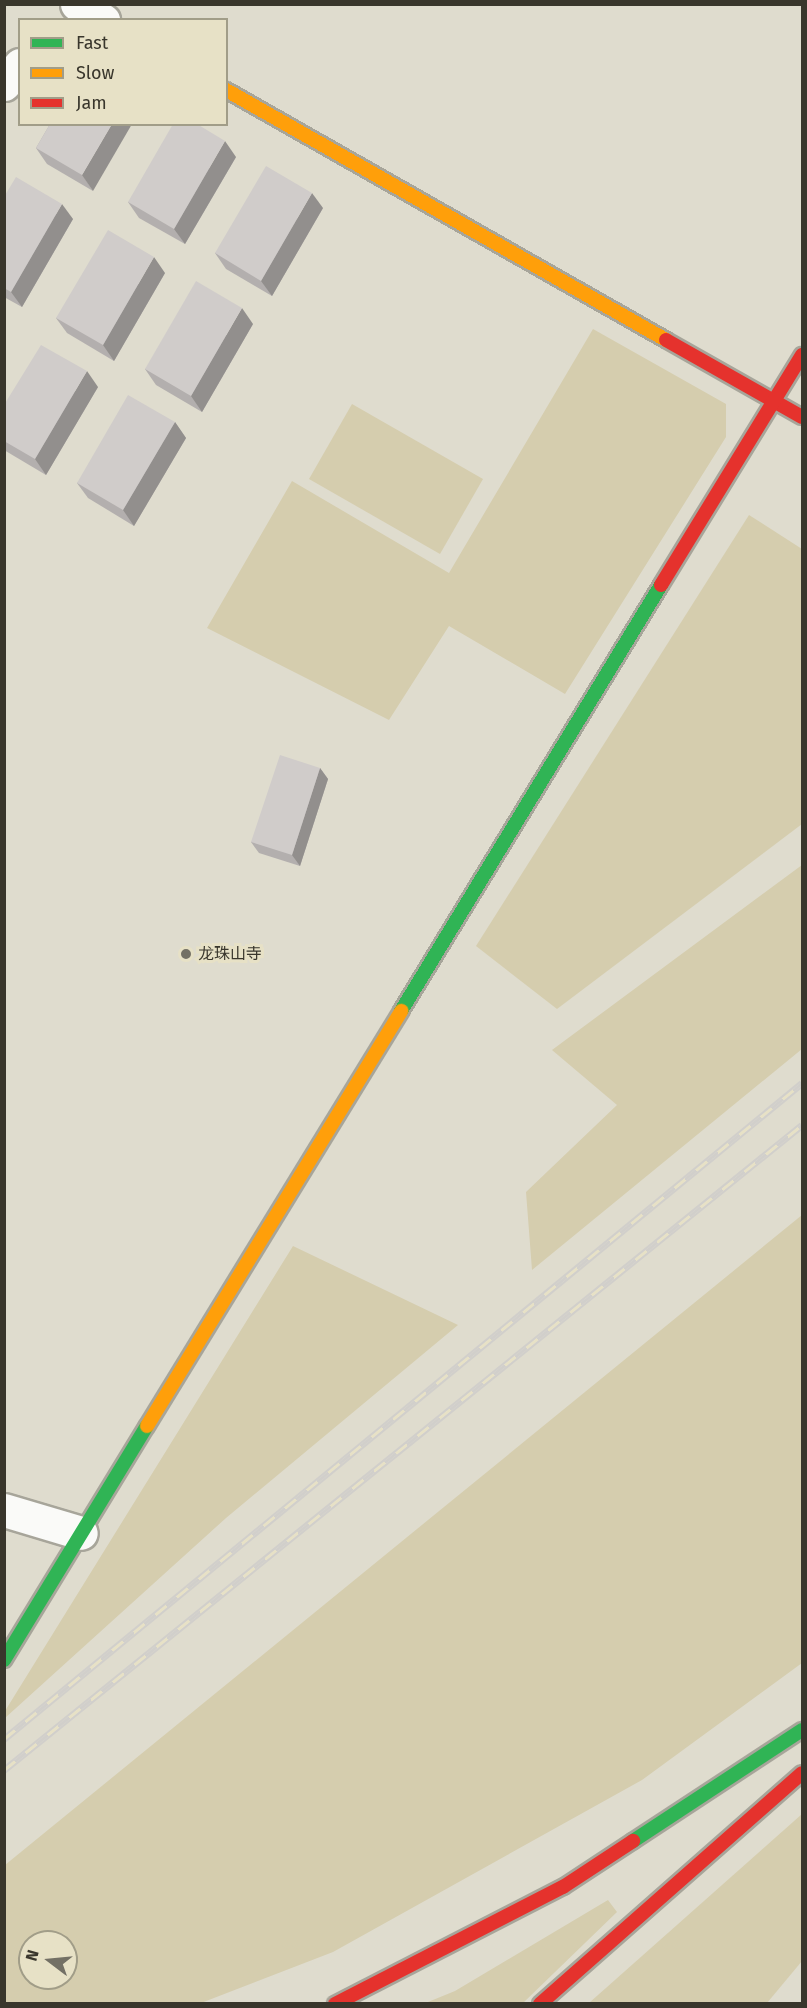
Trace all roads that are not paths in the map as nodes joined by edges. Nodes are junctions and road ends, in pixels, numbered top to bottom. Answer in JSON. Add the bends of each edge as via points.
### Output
{"nodes":[{"id":1,"x":67,"y":4,"type":"edge"},
{"id":2,"x":77,"y":4,"type":"edge"},
{"id":3,"x":56,"y":18,"type":"edge"},
{"id":4,"x":100,"y":18,"type":"edge"},
{"id":5,"x":18,"y":67,"type":"edge"},
{"id":6,"x":4,"y":84,"type":"edge"},
{"id":7,"x":228,"y":91,"type":"edge"},
{"id":8,"x":802,"y":355,"type":"edge"},
{"id":9,"x":775,"y":401,"type":"junction"},
{"id":10,"x":802,"y":417,"type":"edge"},
{"id":11,"x":4,"y":1510,"type":"edge"},
{"id":12,"x":81,"y":1533,"type":"junction"},
{"id":13,"x":4,"y":1660,"type":"edge"},
{"id":14,"x":802,"y":1730,"type":"edge"},
{"id":15,"x":802,"y":1773,"type":"edge"},
{"id":16,"x":335,"y":2004,"type":"edge"},
{"id":17,"x":540,"y":2004,"type":"edge"}],
"edges":[{"from":1,"to":3,"type":"street"},
{"from":2,"to":4,"type":"street"},
{"from":5,"to":6,"type":"street"},
{"from":7,"to":9,"type":"main road"},
{"from":8,"to":9,"type":"main road"},
{"from":9,"to":10,"type":"main road"},
{"from":9,"to":12,"type":"main road"},
{"from":11,"to":12,"type":"street"},
{"from":12,"to":13,"type":"main road"},
{"from":14,"to":16,"type":"main road","via":[[563,1887]]},
{"from":15,"to":17,"type":"main road"}]}
